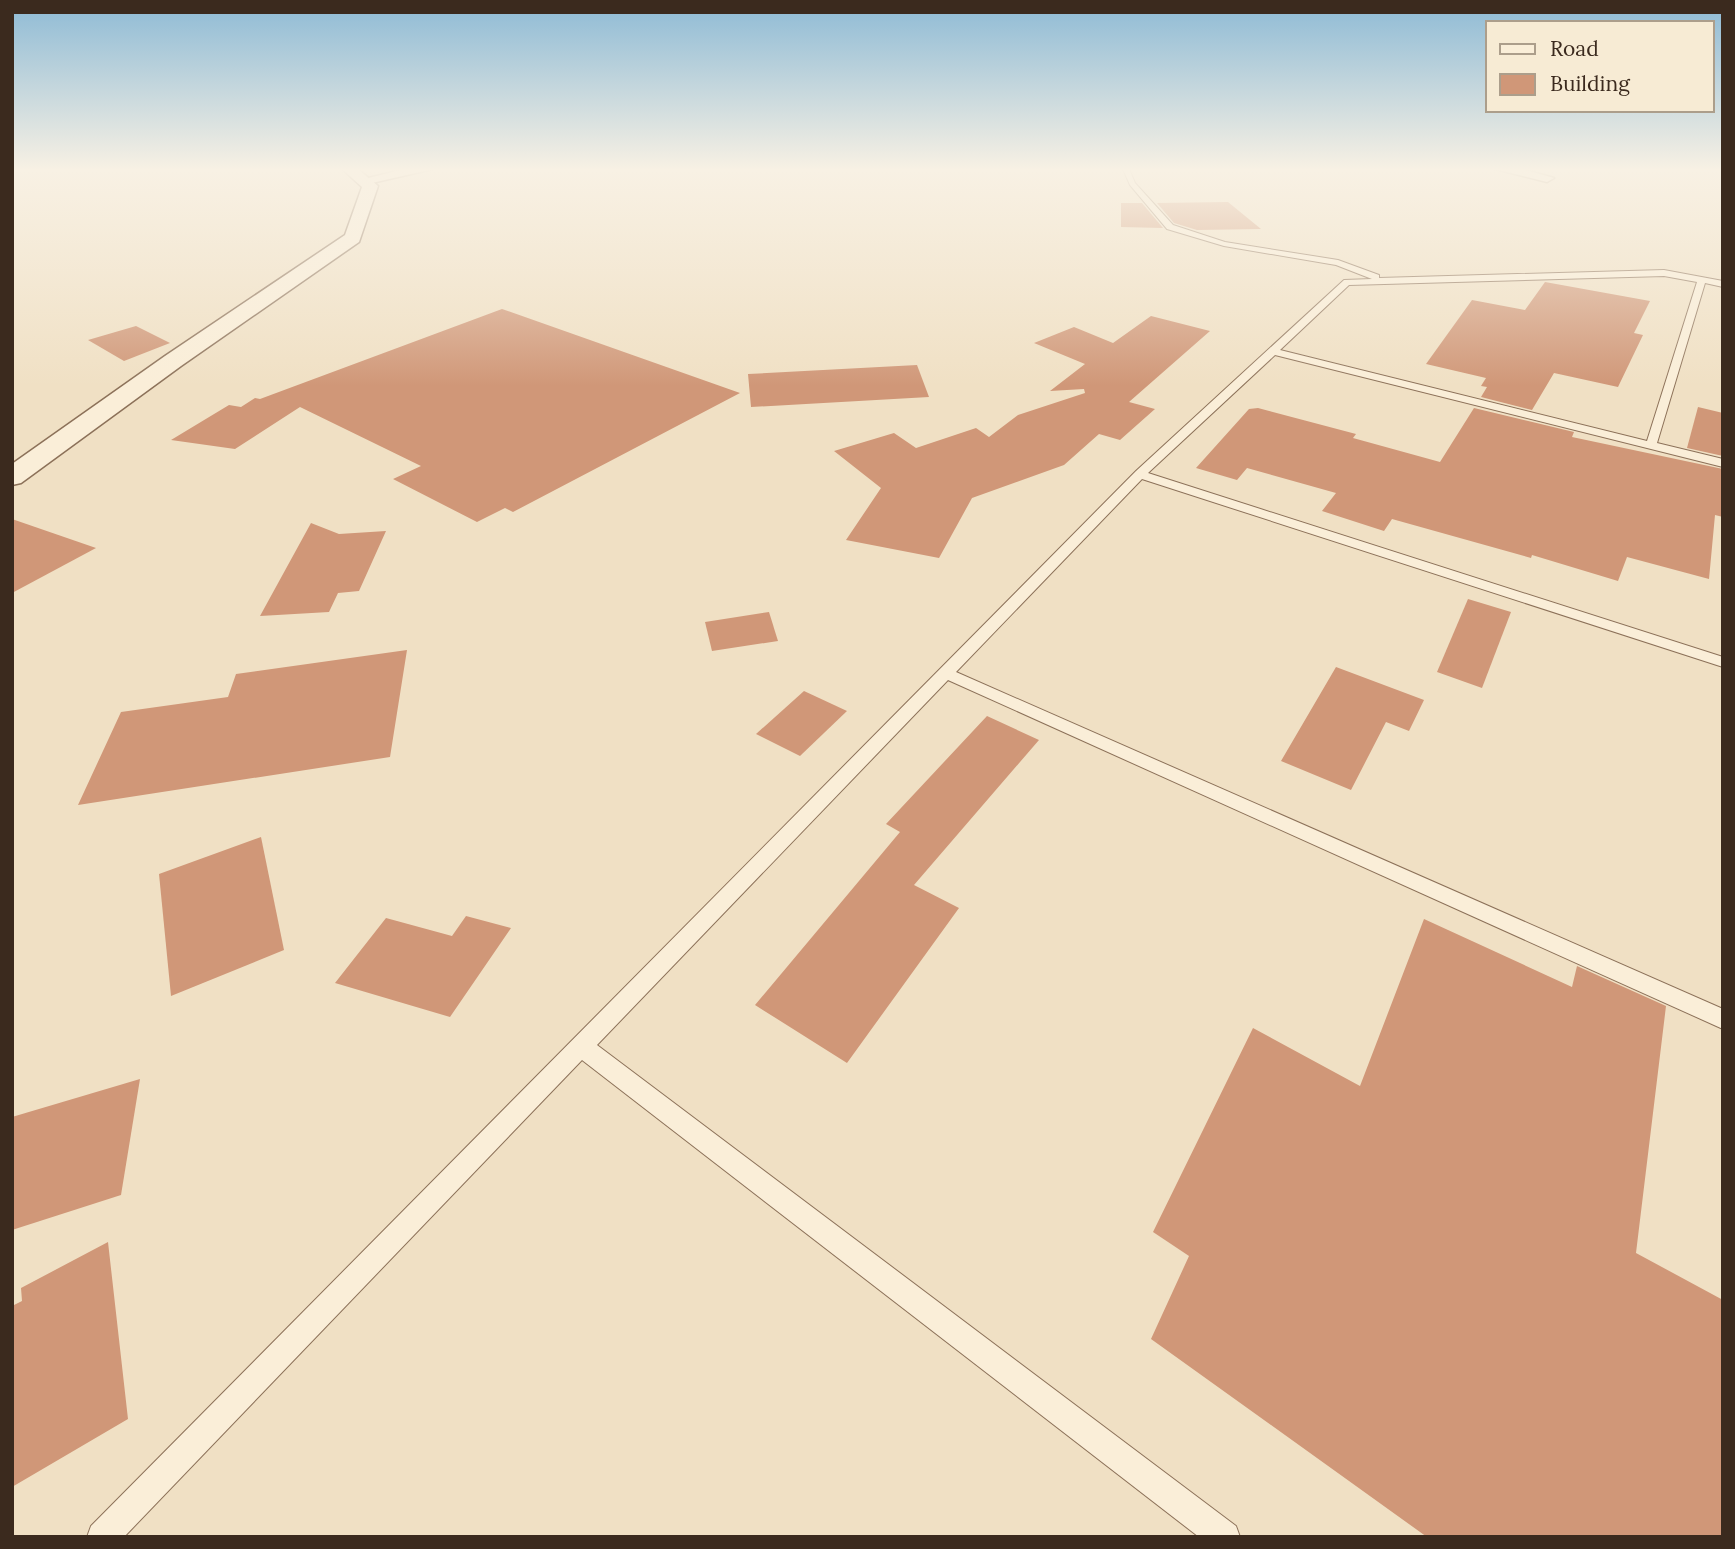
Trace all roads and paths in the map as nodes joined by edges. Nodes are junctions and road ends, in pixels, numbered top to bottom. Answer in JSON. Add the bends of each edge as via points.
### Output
{"nodes":[{"id":1,"x":347,"y":241,"type":"edge"},
{"id":2,"x":1215,"y":241,"type":"edge"},
{"id":3,"x":1702,"y":280,"type":"junction"},
{"id":4,"x":1388,"y":281,"type":"junction"},
{"id":5,"x":1723,"y":284,"type":"edge"},
{"id":6,"x":1272,"y":351,"type":"junction"},
{"id":7,"x":1651,"y":445,"type":"junction"},
{"id":8,"x":1723,"y":463,"type":"edge"},
{"id":9,"x":1140,"y":474,"type":"junction"},
{"id":10,"x":12,"y":477,"type":"edge"},
{"id":11,"x":1723,"y":662,"type":"edge"},
{"id":12,"x":945,"y":673,"type":"junction"},
{"id":13,"x":1723,"y":1019,"type":"edge"},
{"id":14,"x":581,"y":1046,"type":"junction"},
{"id":15,"x":102,"y":1537,"type":"edge"},
{"id":16,"x":1225,"y":1537,"type":"edge"}],
"edges":[{"from":1,"to":10,"type":"street"},
{"from":2,"to":4,"type":"lane","via":[[1338,264]]},
{"from":3,"to":4,"type":"lane","via":[[1664,273]]},
{"from":3,"to":5,"type":"lane"},
{"from":3,"to":7,"type":"lane"},
{"from":4,"to":6,"type":"lane","via":[[1347,282]]},
{"from":6,"to":7,"type":"lane"},
{"from":6,"to":9,"type":"lane"},
{"from":7,"to":8,"type":"lane"},
{"from":9,"to":11,"type":"lane"},
{"from":9,"to":12,"type":"lane"},
{"from":12,"to":13,"type":"lane"},
{"from":12,"to":14,"type":"lane"},
{"from":14,"to":15,"type":"lane"},
{"from":14,"to":16,"type":"lane"}]}
